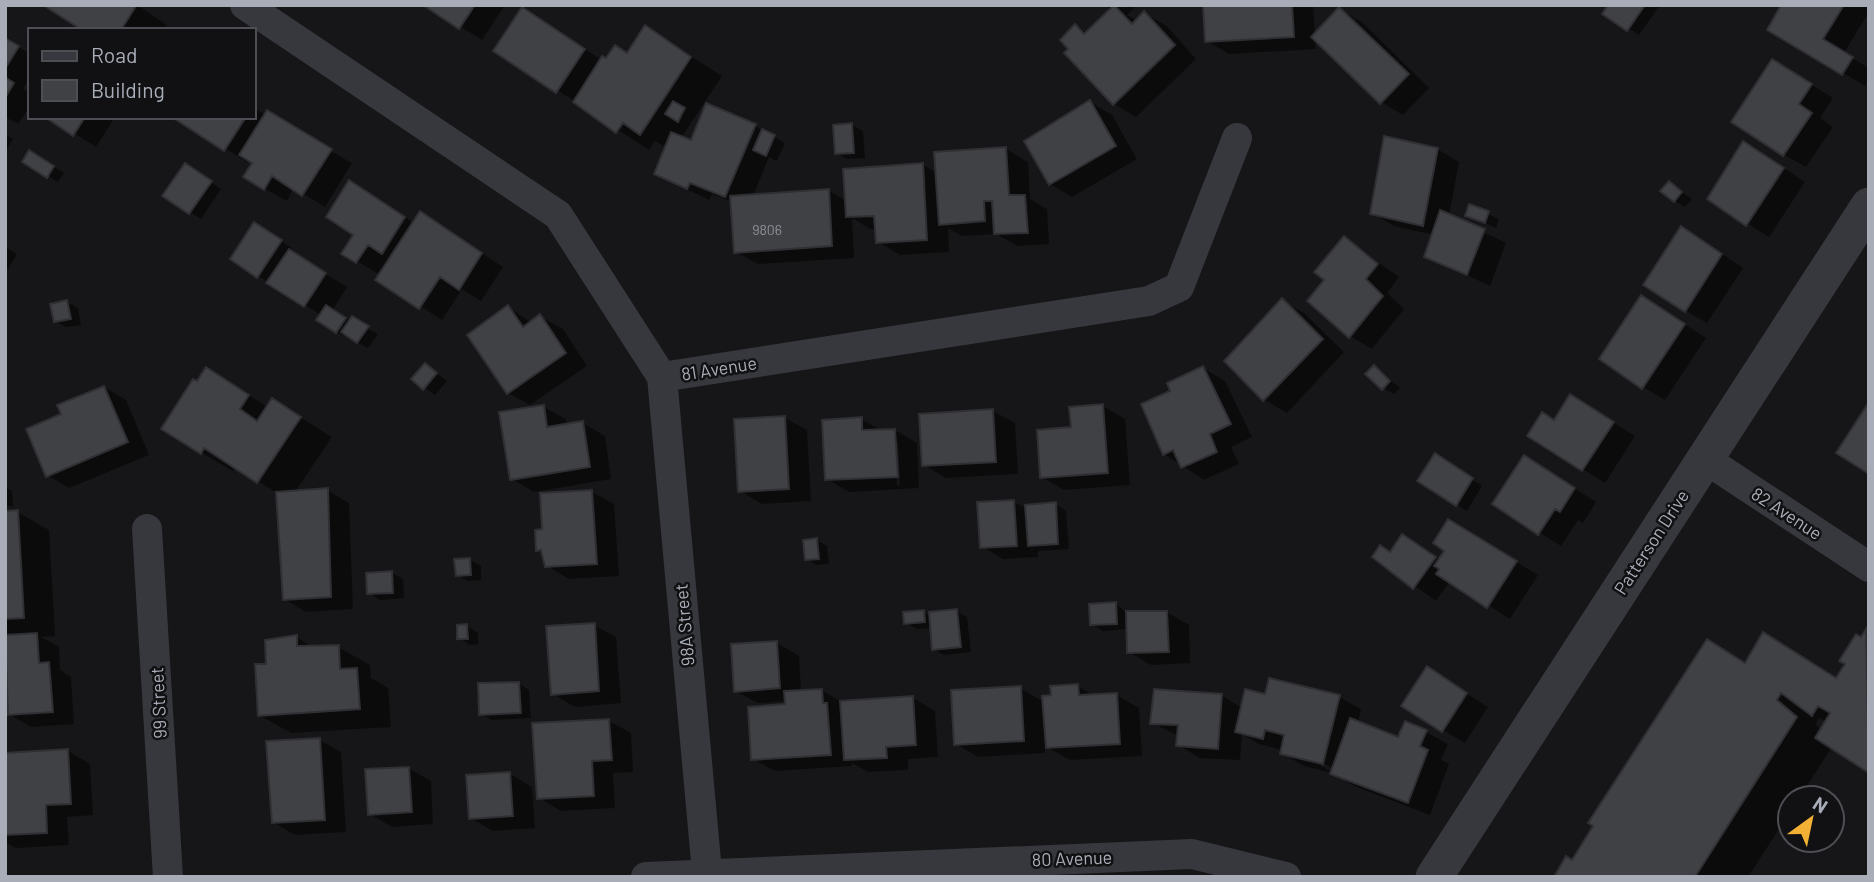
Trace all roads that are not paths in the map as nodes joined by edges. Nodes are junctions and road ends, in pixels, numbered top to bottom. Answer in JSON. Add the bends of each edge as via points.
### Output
{"nodes":[{"id":1,"x":245,"y":5,"type":"edge"},
{"id":2,"x":1237,"y":138,"type":"dead end"},
{"id":3,"x":1869,"y":206,"type":"edge"},
{"id":4,"x":662,"y":377,"type":"junction"},
{"id":5,"x":1705,"y":459,"type":"junction"},
{"id":6,"x":147,"y":529,"type":"dead end"},
{"id":7,"x":1869,"y":567,"type":"edge"},
{"id":8,"x":707,"y":872,"type":"junction"},
{"id":9,"x":168,"y":877,"type":"edge"},
{"id":10,"x":646,"y":877,"type":"edge"},
{"id":11,"x":1286,"y":877,"type":"edge"},
{"id":12,"x":1434,"y":877,"type":"edge"}],
"edges":[{"from":1,"to":4,"type":"street","name":"81 Avenue","via":[[558,215]]},
{"from":2,"to":4,"type":"street","name":"81 Avenue","via":[[1178,286],[1149,301]]},
{"from":3,"to":5,"type":"street","name":"Patterson Drive"},
{"from":4,"to":8,"type":"street","name":"98A Street"},
{"from":5,"to":7,"type":"street","name":"82 Avenue"},
{"from":5,"to":12,"type":"street","name":"Patterson Drive"},
{"from":6,"to":9,"type":"street","name":"99 Street"},
{"from":8,"to":10,"type":"street","name":"80 Avenue"},
{"from":8,"to":11,"type":"street","name":"80 Avenue","via":[[1192,854]]}]}
